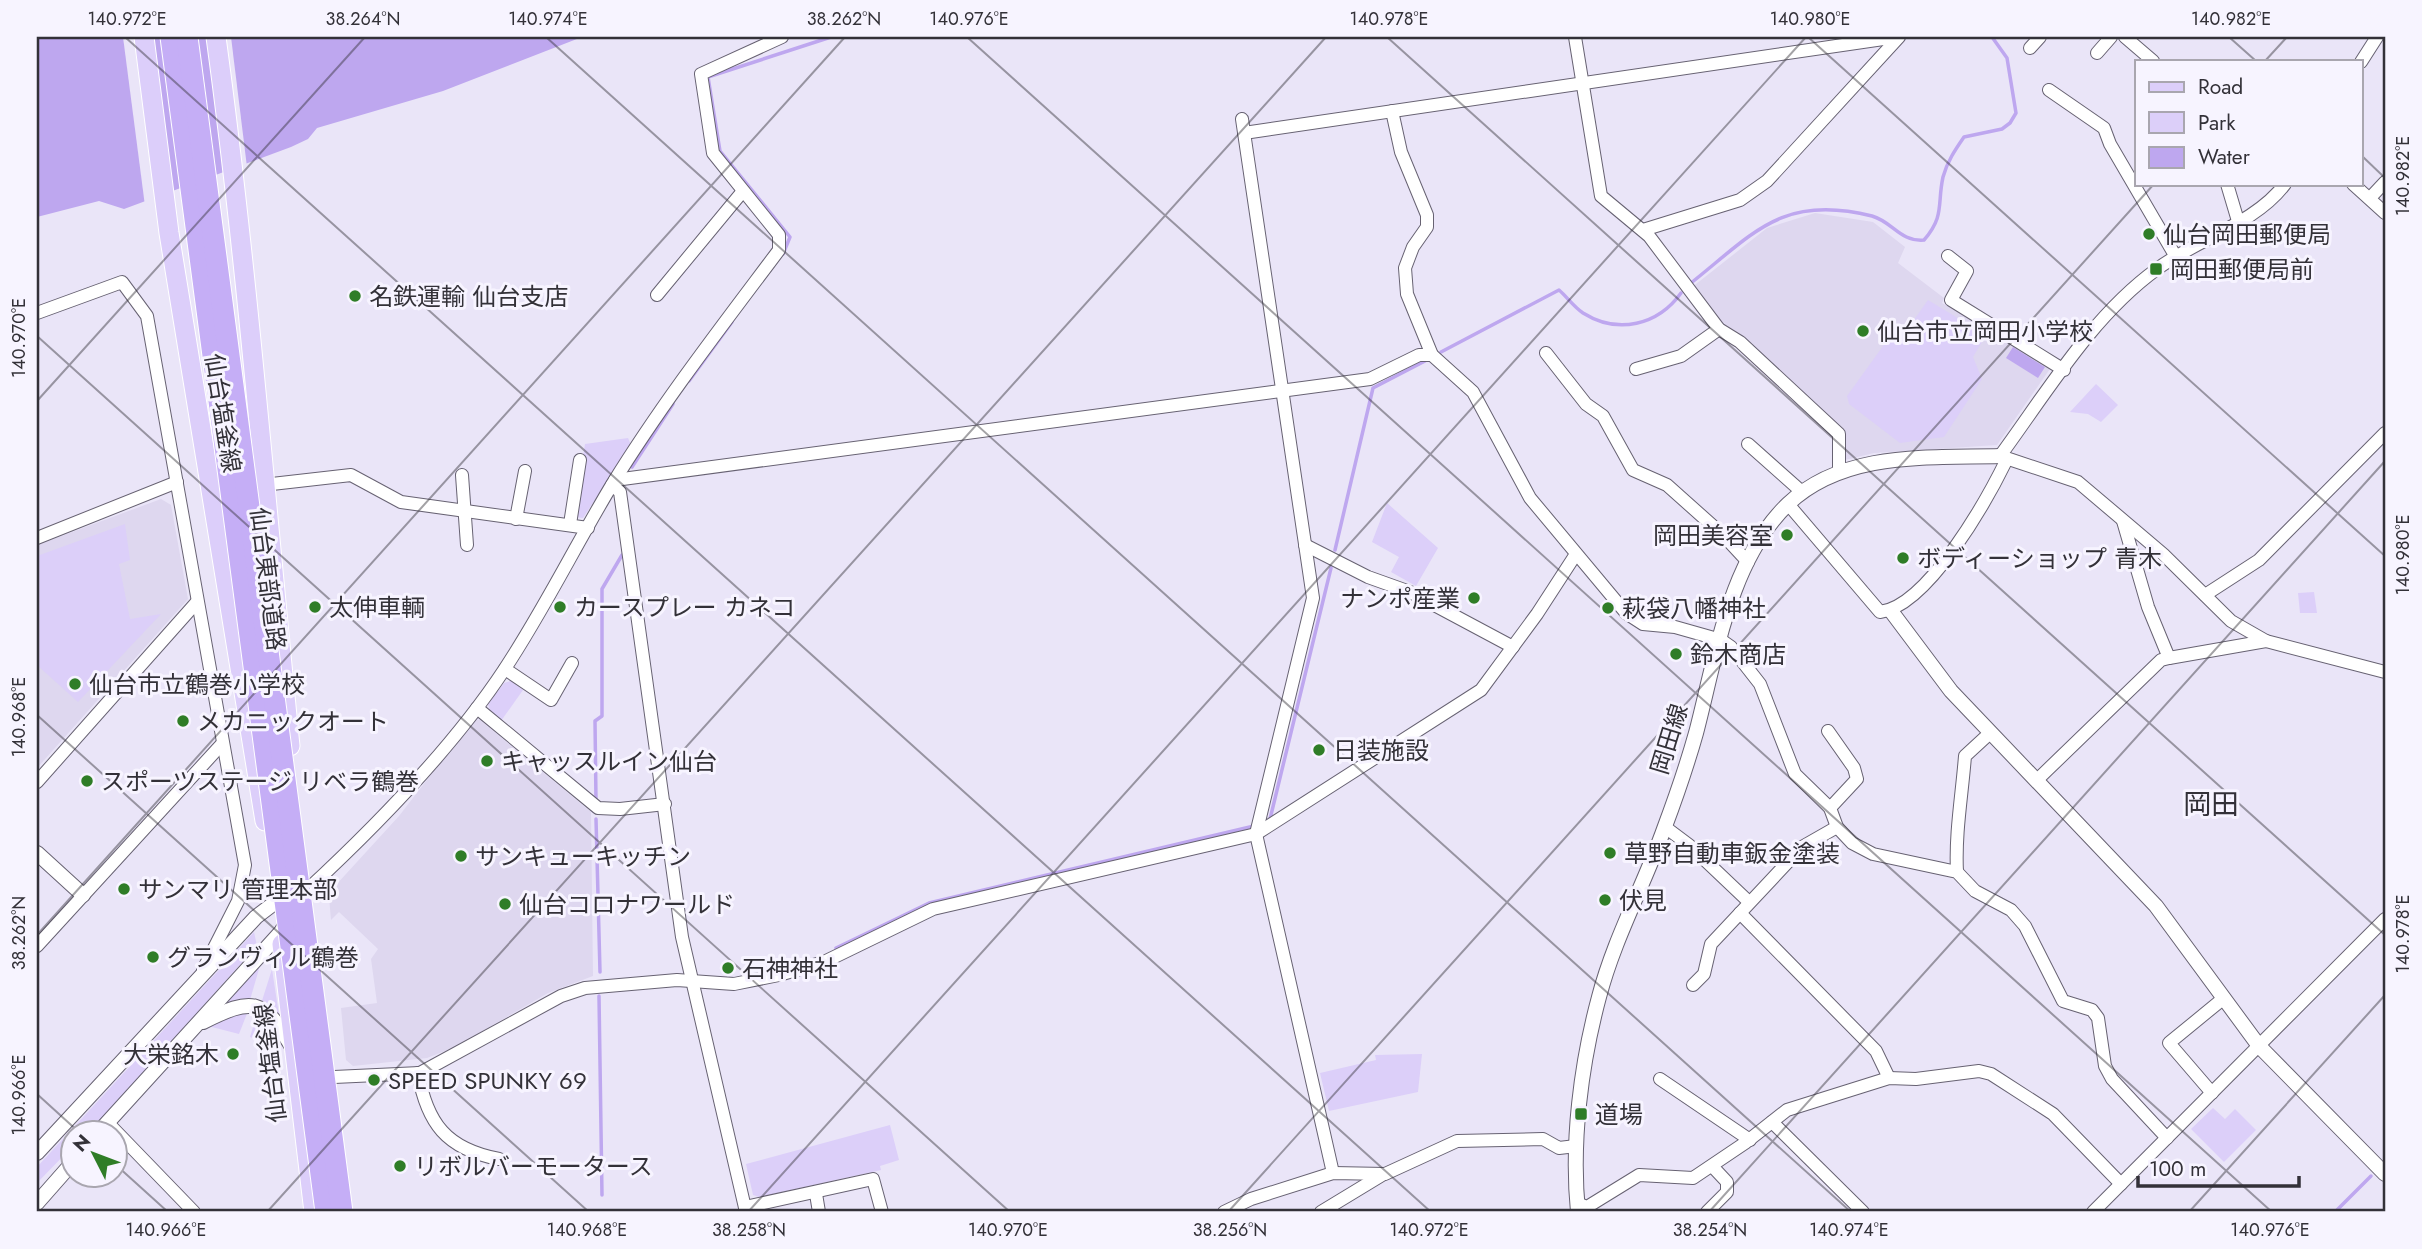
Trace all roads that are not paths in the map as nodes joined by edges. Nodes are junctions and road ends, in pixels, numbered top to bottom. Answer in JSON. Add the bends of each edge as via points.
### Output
{"nodes":[{"id":1,"x":144,"y":37,"type":"edge"},
{"id":2,"x":171,"y":37,"type":"edge"},
{"id":3,"x":187,"y":37,"type":"edge"},
{"id":4,"x":216,"y":37,"type":"edge"},
{"id":5,"x":782,"y":37,"type":"edge"},
{"id":6,"x":1575,"y":37,"type":"edge"},
{"id":7,"x":1898,"y":37,"type":"edge"},
{"id":8,"x":2040,"y":37,"type":"edge"},
{"id":9,"x":2111,"y":37,"type":"edge"},
{"id":10,"x":2125,"y":37,"type":"edge"},
{"id":11,"x":2376,"y":37,"type":"edge"},
{"id":12,"x":2030,"y":48,"type":"dead end"},
{"id":13,"x":2097,"y":54,"type":"dead end"},
{"id":14,"x":2152,"y":60,"type":"edge"},
{"id":15,"x":2362,"y":60,"type":"edge"},
{"id":16,"x":1581,"y":83,"type":"junction"},
{"id":17,"x":2049,"y":90,"type":"dead end"},
{"id":18,"x":1392,"y":111,"type":"junction"},
{"id":19,"x":1242,"y":119,"type":"dead end"},
{"id":20,"x":1244,"y":133,"type":"junction"},
{"id":21,"x":2385,"y":181,"type":"edge"},
{"id":22,"x":2228,"y":186,"type":"edge"},
{"id":23,"x":2283,"y":186,"type":"edge"},
{"id":24,"x":2355,"y":186,"type":"edge"},
{"id":25,"x":743,"y":191,"type":"junction"},
{"id":26,"x":2370,"y":198,"type":"junction"},
{"id":27,"x":2385,"y":213,"type":"edge"},
{"id":28,"x":2238,"y":221,"type":"junction"},
{"id":29,"x":1643,"y":230,"type":"junction"},
{"id":30,"x":1948,"y":256,"type":"dead end"},
{"id":31,"x":2176,"y":257,"type":"junction"},
{"id":32,"x":657,"y":295,"type":"dead end"},
{"id":33,"x":37,"y":313,"type":"edge"},
{"id":34,"x":1720,"y":329,"type":"junction"},
{"id":35,"x":1546,"y":353,"type":"dead end"},
{"id":36,"x":1432,"y":355,"type":"junction"},
{"id":37,"x":1636,"y":369,"type":"dead end"},
{"id":38,"x":2064,"y":369,"type":"junction"},
{"id":39,"x":1282,"y":391,"type":"junction"},
{"id":40,"x":2385,"y":433,"type":"edge"},
{"id":41,"x":1748,"y":444,"type":"dead end"},
{"id":42,"x":2003,"y":457,"type":"junction"},
{"id":43,"x":580,"y":460,"type":"dead end"},
{"id":44,"x":525,"y":471,"type":"dead end"},
{"id":45,"x":1839,"y":473,"type":"junction"},
{"id":46,"x":462,"y":475,"type":"dead end"},
{"id":47,"x":177,"y":482,"type":"junction"},
{"id":48,"x":614,"y":483,"type":"junction"},
{"id":49,"x":263,"y":485,"type":"junction"},
{"id":50,"x":1802,"y":492,"type":"junction"},
{"id":51,"x":1788,"y":504,"type":"junction"},
{"id":52,"x":465,"y":512,"type":"junction"},
{"id":53,"x":516,"y":519,"type":"junction"},
{"id":54,"x":2123,"y":521,"type":"junction"},
{"id":55,"x":570,"y":524,"type":"junction"},
{"id":56,"x":587,"y":528,"type":"junction"},
{"id":57,"x":37,"y":538,"type":"edge"},
{"id":58,"x":467,"y":545,"type":"dead end"},
{"id":59,"x":1305,"y":545,"type":"junction"},
{"id":60,"x":1576,"y":554,"type":"junction"},
{"id":61,"x":1748,"y":562,"type":"junction"},
{"id":62,"x":2205,"y":595,"type":"junction"},
{"id":63,"x":196,"y":603,"type":"junction"},
{"id":64,"x":1891,"y":611,"type":"junction"},
{"id":65,"x":1721,"y":640,"type":"junction"},
{"id":66,"x":2266,"y":642,"type":"junction"},
{"id":67,"x":1513,"y":647,"type":"junction"},
{"id":68,"x":2169,"y":658,"type":"junction"},
{"id":69,"x":572,"y":663,"type":"dead end"},
{"id":70,"x":505,"y":669,"type":"junction"},
{"id":71,"x":2385,"y":672,"type":"edge"},
{"id":72,"x":477,"y":708,"type":"junction"},
{"id":73,"x":1828,"y":731,"type":"dead end"},
{"id":74,"x":1990,"y":733,"type":"junction"},
{"id":75,"x":222,"y":745,"type":"junction"},
{"id":76,"x":2038,"y":779,"type":"junction"},
{"id":77,"x":37,"y":782,"type":"edge"},
{"id":78,"x":665,"y":804,"type":"junction"},
{"id":79,"x":1830,"y":808,"type":"junction"},
{"id":80,"x":1665,"y":827,"type":"junction"},
{"id":81,"x":1838,"y":827,"type":"junction"},
{"id":82,"x":1256,"y":834,"type":"junction"},
{"id":83,"x":37,"y":853,"type":"edge"},
{"id":84,"x":1957,"y":872,"type":"junction"},
{"id":85,"x":306,"y":891,"type":"junction"},
{"id":86,"x":83,"y":895,"type":"junction"},
{"id":87,"x":277,"y":901,"type":"junction"},
{"id":88,"x":1749,"y":902,"type":"junction"},
{"id":89,"x":1740,"y":913,"type":"junction"},
{"id":90,"x":2385,"y":919,"type":"edge"},
{"id":91,"x":281,"y":932,"type":"junction"},
{"id":92,"x":37,"y":946,"type":"edge"},
{"id":93,"x":201,"y":974,"type":"junction"},
{"id":94,"x":691,"y":981,"type":"junction"},
{"id":95,"x":1693,"y":985,"type":"dead end"},
{"id":96,"x":2224,"y":998,"type":"junction"},
{"id":97,"x":196,"y":1026,"type":"junction"},
{"id":98,"x":2259,"y":1046,"type":"junction"},
{"id":99,"x":292,"y":1049,"type":"junction"},
{"id":100,"x":418,"y":1073,"type":"junction"},
{"id":101,"x":334,"y":1077,"type":"junction"},
{"id":102,"x":1889,"y":1078,"type":"junction"},
{"id":103,"x":1660,"y":1079,"type":"dead end"},
{"id":104,"x":2212,"y":1093,"type":"junction"},
{"id":105,"x":109,"y":1120,"type":"edge"},
{"id":106,"x":1772,"y":1122,"type":"junction"},
{"id":107,"x":2167,"y":1138,"type":"junction"},
{"id":108,"x":1750,"y":1140,"type":"junction"},
{"id":109,"x":130,"y":1146,"type":"edge"},
{"id":110,"x":1576,"y":1146,"type":"junction"},
{"id":111,"x":37,"y":1153,"type":"edge"},
{"id":112,"x":499,"y":1159,"type":"dead end"},
{"id":113,"x":1712,"y":1166,"type":"junction"},
{"id":114,"x":1333,"y":1173,"type":"junction"},
{"id":115,"x":1385,"y":1174,"type":"junction"},
{"id":116,"x":2385,"y":1174,"type":"edge"},
{"id":117,"x":60,"y":1177,"type":"edge"},
{"id":118,"x":2121,"y":1184,"type":"junction"},
{"id":119,"x":816,"y":1194,"type":"junction"},
{"id":120,"x":37,"y":1203,"type":"edge"},
{"id":121,"x":1578,"y":1208,"type":"edge"},
{"id":122,"x":746,"y":1210,"type":"edge"},
{"id":123,"x":194,"y":1212,"type":"edge"},
{"id":124,"x":314,"y":1212,"type":"edge"},
{"id":125,"x":326,"y":1212,"type":"edge"},
{"id":126,"x":342,"y":1212,"type":"edge"},
{"id":127,"x":352,"y":1212,"type":"edge"},
{"id":128,"x":819,"y":1212,"type":"edge"},
{"id":129,"x":882,"y":1212,"type":"edge"},
{"id":130,"x":1224,"y":1212,"type":"edge"},
{"id":131,"x":1321,"y":1212,"type":"edge"},
{"id":132,"x":1707,"y":1212,"type":"edge"},
{"id":133,"x":1863,"y":1212,"type":"edge"},
{"id":134,"x":2093,"y":1212,"type":"edge"}],
"edges":[{"from":1,"to":87,"type":"main road","name":"仙台塩釜線","via":[[169,233]]},
{"from":2,"to":125,"type":"highway","name":"仙台東部道路","bridge":true},
{"from":3,"to":126,"type":"highway","name":"仙台東部道路","bridge":true},
{"from":4,"to":49,"type":"main road","name":"仙台塩釜線","via":[[239,207]]},
{"from":5,"to":25,"type":"street","via":[[701,74],[713,153]]},
{"from":6,"to":16,"type":"street"},
{"from":7,"to":16,"type":"street"},
{"from":7,"to":29,"type":"street","via":[[1767,181],[1740,200]]},
{"from":8,"to":12,"type":"street"},
{"from":9,"to":13,"type":"street"},
{"from":10,"to":14,"type":"street"},
{"from":11,"to":15,"type":"street"},
{"from":16,"to":18,"type":"street"},
{"from":16,"to":29,"type":"street","via":[[1601,196]]},
{"from":17,"to":31,"type":"street","via":[[2104,128]]},
{"from":18,"to":20,"type":"street"},
{"from":18,"to":36,"type":"street","via":[[1401,152],[1427,215],[1427,227],[1405,268],[1406,294]]},
{"from":19,"to":20,"type":"street"},
{"from":20,"to":39,"type":"street"},
{"from":21,"to":26,"type":"street"},
{"from":22,"to":28,"type":"street"},
{"from":23,"to":28,"type":"street"},
{"from":24,"to":26,"type":"street"},
{"from":25,"to":32,"type":"street"},
{"from":25,"to":48,"type":"street","via":[[779,235],[779,250]]},
{"from":26,"to":27,"type":"street"},
{"from":28,"to":31,"type":"street"},
{"from":29,"to":34,"type":"street"},
{"from":30,"to":38,"type":"street","via":[[1967,271],[1951,300]]},
{"from":31,"to":38,"type":"street","via":[[2112,309]]},
{"from":33,"to":47,"type":"street","via":[[122,282],[147,316]]},
{"from":34,"to":37,"type":"street","via":[[1681,356]]},
{"from":34,"to":45,"type":"street","via":[[1839,434]]},
{"from":35,"to":61,"type":"street","via":[[1586,404],[1603,416],[1633,470],[1667,485]]},
{"from":36,"to":39,"type":"street","via":[[1419,355],[1370,379]]},
{"from":36,"to":60,"type":"street","via":[[1473,392],[1530,498]]},
{"from":38,"to":42,"type":"street"},
{"from":39,"to":48,"type":"street"},
{"from":39,"to":59,"type":"street"},
{"from":40,"to":62,"type":"street","via":[[2259,560]]},
{"from":41,"to":50,"type":"street"},
{"from":42,"to":45,"type":"street","name":"岡田線","via":[[1898,460]]},
{"from":42,"to":54,"type":"street","via":[[2078,482]]},
{"from":42,"to":64,"type":"street","via":[[1988,498],[1945,562]]},
{"from":43,"to":55,"type":"street"},
{"from":44,"to":53,"type":"street"},
{"from":45,"to":50,"type":"street","name":"岡田線"},
{"from":46,"to":52,"type":"street"},
{"from":47,"to":57,"type":"street"},
{"from":47,"to":63,"type":"street"},
{"from":48,"to":56,"type":"street"},
{"from":48,"to":78,"type":"street","via":[[620,492]]},
{"from":49,"to":52,"type":"street","via":[[351,475],[401,502]]},
{"from":49,"to":85,"type":"main road","name":"仙台塩釜線"},
{"from":50,"to":51,"type":"street","name":"岡田線"},
{"from":51,"to":61,"type":"street","name":"岡田線","via":[[1764,532]]},
{"from":51,"to":64,"type":"street","via":[[1880,612]]},
{"from":52,"to":53,"type":"street"},
{"from":52,"to":58,"type":"street"},
{"from":53,"to":55,"type":"street"},
{"from":54,"to":62,"type":"street"},
{"from":54,"to":68,"type":"street","via":[[2148,607]]},
{"from":55,"to":56,"type":"street"},
{"from":56,"to":70,"type":"street"},
{"from":59,"to":67,"type":"street","via":[[1410,592]]},
{"from":59,"to":82,"type":"street","via":[[1311,615]]},
{"from":60,"to":65,"type":"street","via":[[1626,613],[1643,624]]},
{"from":60,"to":67,"type":"street"},
{"from":61,"to":65,"type":"street","name":"岡田線"},
{"from":62,"to":66,"type":"street","via":[[2231,621]]},
{"from":63,"to":75,"type":"street"},
{"from":63,"to":77,"type":"street"},
{"from":64,"to":74,"type":"street","via":[[1951,691]]},
{"from":65,"to":79,"type":"street","via":[[1760,684],[1795,774]]},
{"from":65,"to":80,"type":"street","name":"岡田線"},
{"from":66,"to":68,"type":"street"},
{"from":66,"to":71,"type":"street"},
{"from":67,"to":82,"type":"street","via":[[1480,690]]},
{"from":68,"to":76,"type":"street","via":[[2161,660]]},
{"from":69,"to":70,"type":"street","via":[[551,700]]},
{"from":70,"to":72,"type":"street"},
{"from":72,"to":78,"type":"street","via":[[598,808]]},
{"from":72,"to":85,"type":"street"},
{"from":73,"to":79,"type":"street","via":[[1857,779]]},
{"from":74,"to":76,"type":"street"},
{"from":74,"to":84,"type":"street","via":[[1965,756],[1955,837]]},
{"from":75,"to":86,"type":"street"},
{"from":75,"to":93,"type":"street","via":[[245,877],[238,901]]},
{"from":76,"to":96,"type":"street","via":[[2156,906]]},
{"from":78,"to":94,"type":"street"},
{"from":79,"to":81,"type":"street"},
{"from":80,"to":88,"type":"street"},
{"from":80,"to":110,"type":"street","name":"岡田線","via":[[1612,953],[1599,998]]},
{"from":81,"to":84,"type":"street","via":[[1852,843],[1873,853]]},
{"from":81,"to":88,"type":"street","via":[[1802,848]]},
{"from":82,"to":94,"type":"street","via":[[933,909],[824,962],[779,975],[734,984]]},
{"from":82,"to":114,"type":"street"},
{"from":83,"to":86,"type":"street"},
{"from":84,"to":107,"type":"street","via":[[1975,891],[2011,910],[2025,926],[2063,1001],[2092,1010],[2098,1018],[2105,1066],[2112,1079]]},
{"from":85,"to":87,"type":"street"},
{"from":85,"to":91,"type":"street"},
{"from":85,"to":101,"type":"main road","name":"仙台塩釜線"},
{"from":86,"to":92,"type":"street"},
{"from":87,"to":91,"type":"main road","name":"仙台塩釜線"},
{"from":87,"to":93,"type":"street"},
{"from":88,"to":89,"type":"street"},
{"from":89,"to":95,"type":"street","via":[[1711,944],[1704,974]]},
{"from":89,"to":102,"type":"street","via":[[1876,1051]]},
{"from":90,"to":98,"type":"street"},
{"from":91,"to":97,"type":"street"},
{"from":91,"to":99,"type":"main road","name":"仙台塩釜線"},
{"from":93,"to":111,"type":"street"},
{"from":94,"to":100,"type":"street","via":[[585,988],[561,996]]},
{"from":94,"to":122,"type":"street"},
{"from":96,"to":98,"type":"street"},
{"from":96,"to":104,"type":"street","via":[[2169,1043]]},
{"from":97,"to":99,"type":"street","via":[[234,1007],[260,1008],[274,1017]]},
{"from":97,"to":105,"type":"street"},
{"from":98,"to":104,"type":"street"},
{"from":98,"to":116,"type":"street"},
{"from":99,"to":124,"type":"main road","name":"仙台塩釜線"},
{"from":100,"to":101,"type":"street"},
{"from":100,"to":112,"type":"street","via":[[424,1105],[444,1134]]},
{"from":101,"to":127,"type":"main road","name":"仙台塩釜線"},
{"from":102,"to":106,"type":"street","via":[[1787,1110]]},
{"from":102,"to":118,"type":"street","via":[[1991,1074],[2053,1114]]},
{"from":103,"to":108,"type":"street"},
{"from":104,"to":107,"type":"street"},
{"from":106,"to":108,"type":"street"},
{"from":106,"to":133,"type":"street"},
{"from":107,"to":118,"type":"street"},
{"from":108,"to":113,"type":"street"},
{"from":109,"to":123,"type":"street"},
{"from":110,"to":115,"type":"street","via":[[1559,1148],[1543,1139],[1457,1141]]},
{"from":110,"to":121,"type":"street","name":"岡田線"},
{"from":113,"to":121,"type":"street","via":[[1693,1178],[1639,1175]]},
{"from":113,"to":132,"type":"street","via":[[1727,1182],[1727,1192]]},
{"from":114,"to":115,"type":"street"},
{"from":114,"to":130,"type":"street"},
{"from":115,"to":131,"type":"street"},
{"from":117,"to":120,"type":"street"},
{"from":118,"to":134,"type":"street"},
{"from":119,"to":122,"type":"street"},
{"from":119,"to":128,"type":"street"},
{"from":119,"to":129,"type":"street","via":[[873,1179]]}]}
